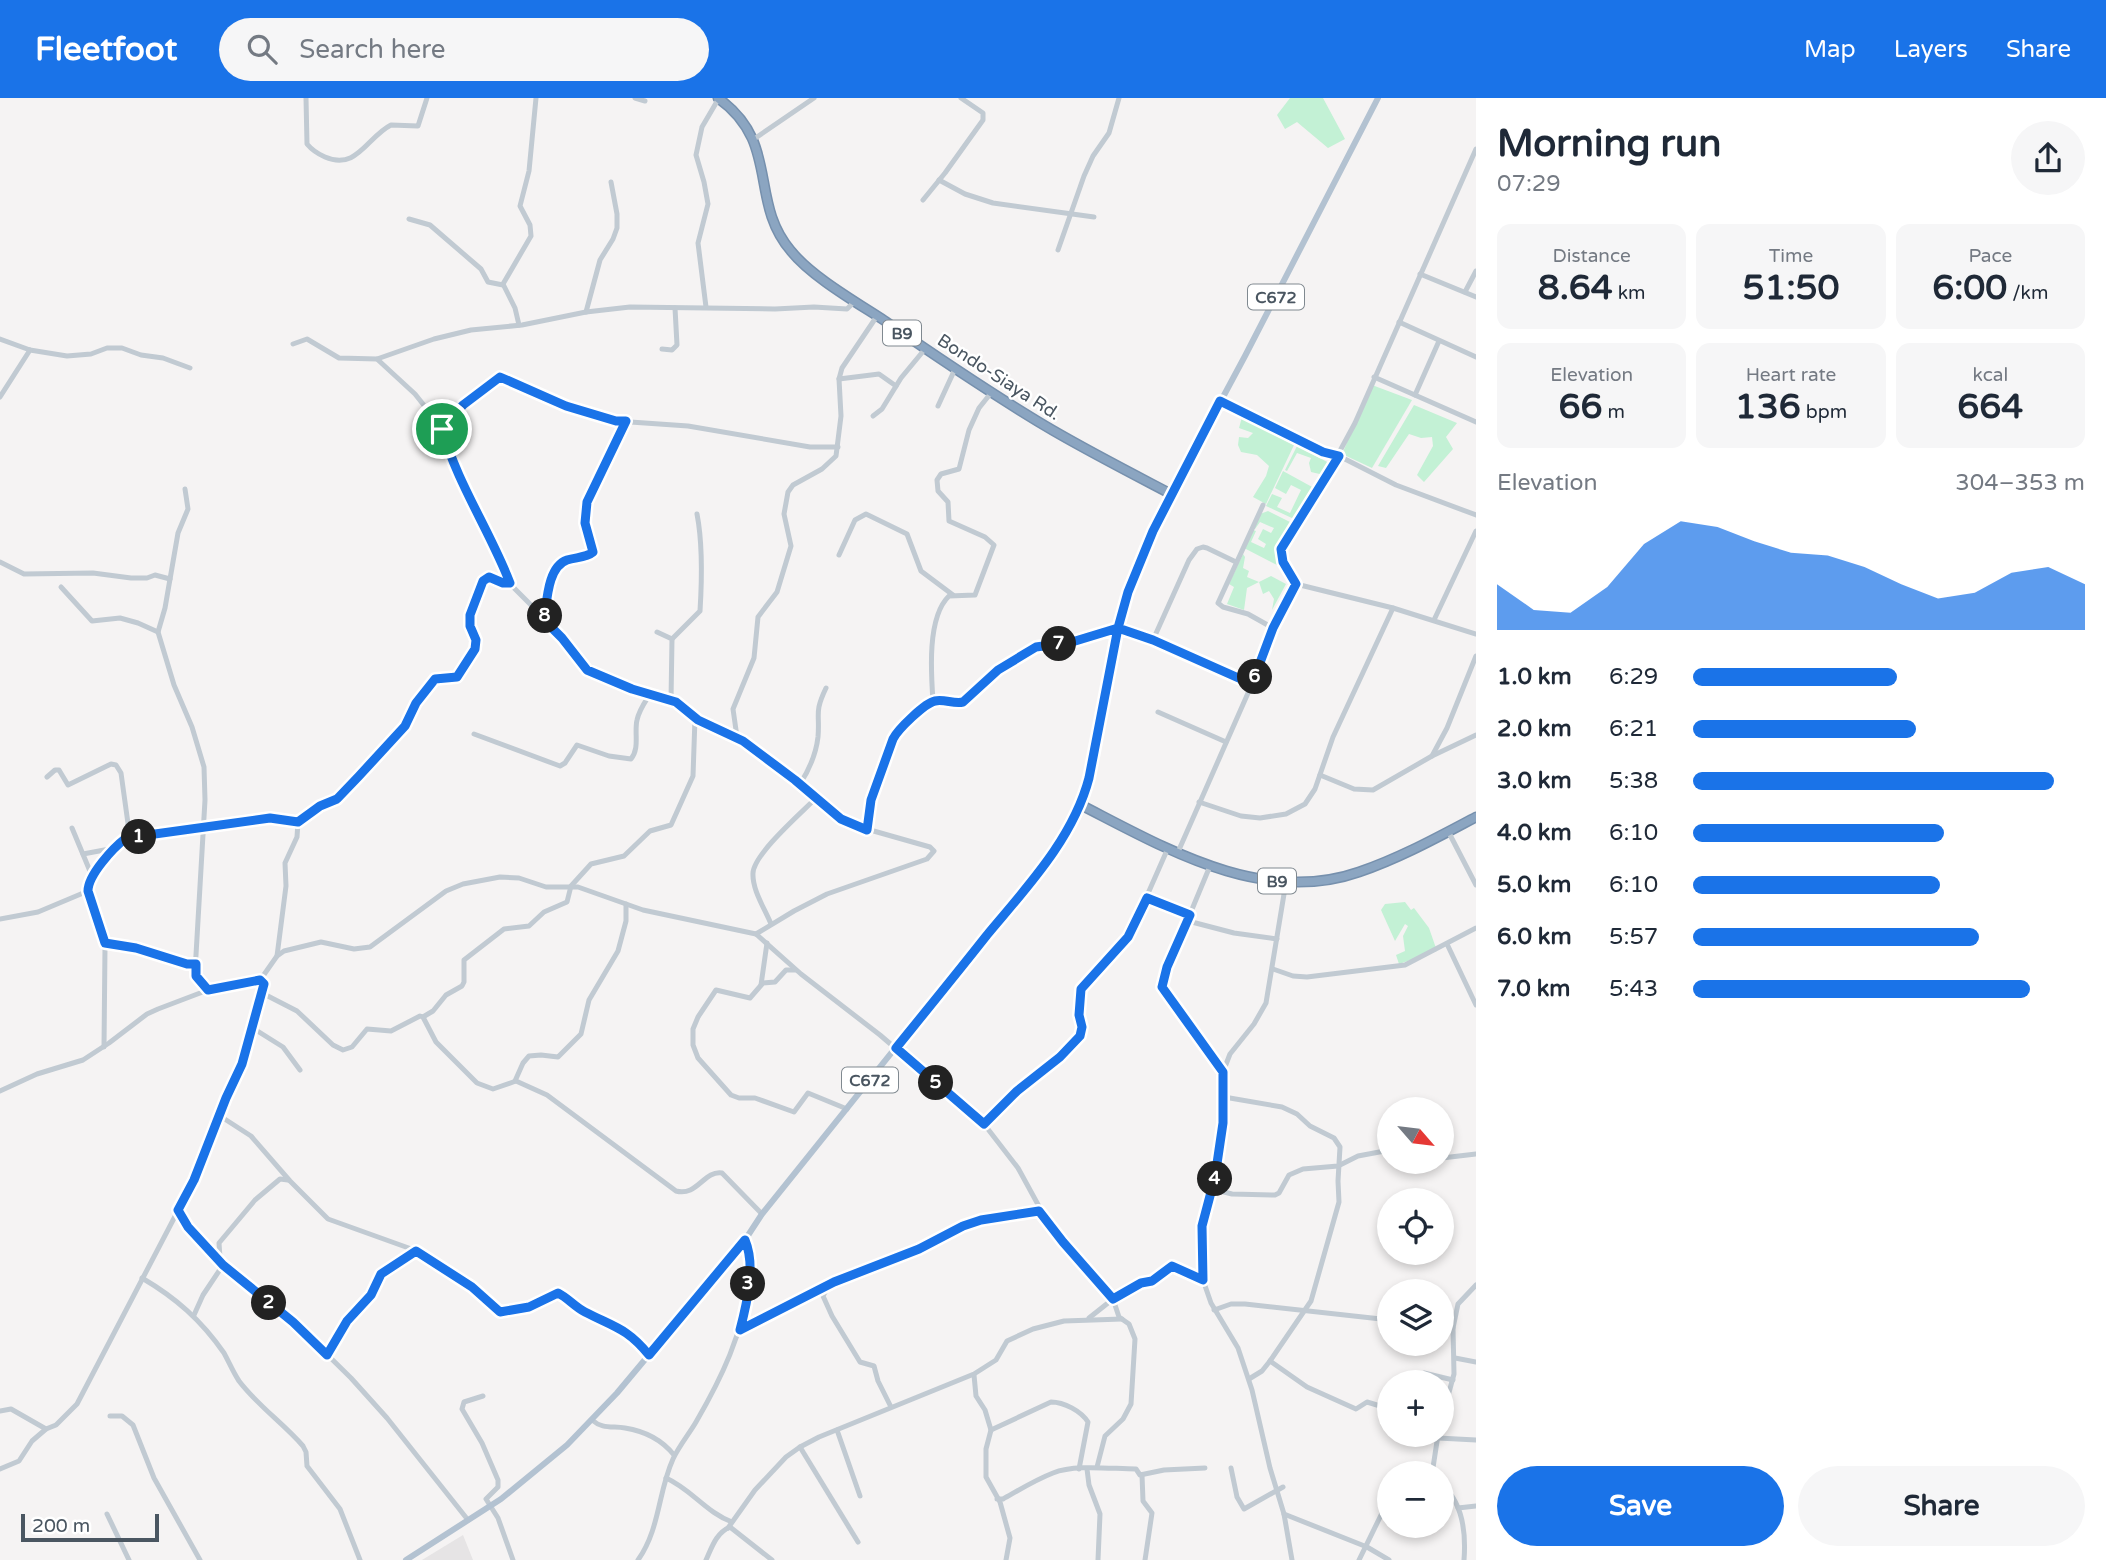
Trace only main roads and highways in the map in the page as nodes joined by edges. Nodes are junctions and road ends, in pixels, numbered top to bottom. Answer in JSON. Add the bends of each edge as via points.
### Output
{"nodes":[{"id":1,"x":718,"y":98,"type":"edge"},
{"id":2,"x":1378,"y":98,"type":"edge"},
{"id":3,"x":1171,"y":494,"type":"junction"},
{"id":4,"x":1081,"y":805,"type":"junction"},
{"id":5,"x":1476,"y":817,"type":"edge"},
{"id":6,"x":406,"y":1560,"type":"edge"}],
"edges":[{"from":1,"to":3,"type":"highway","name":"Bondo-Siaya Rd.","number":"B9","via":[[737,113],[754,139],[769,209],[797,258],[991,393]]},
{"from":2,"to":3,"type":"main road","number":"C672"},
{"from":3,"to":4,"type":"main road","number":"C672","via":[[1137,568],[1118,628]]},
{"from":4,"to":5,"type":"highway","number":"B9","via":[[1210,866],[1286,882],[1357,873]]},
{"from":4,"to":6,"type":"main road","number":"C672","via":[[1050,856],[745,1240],[592,1420],[491,1506]]}]}
